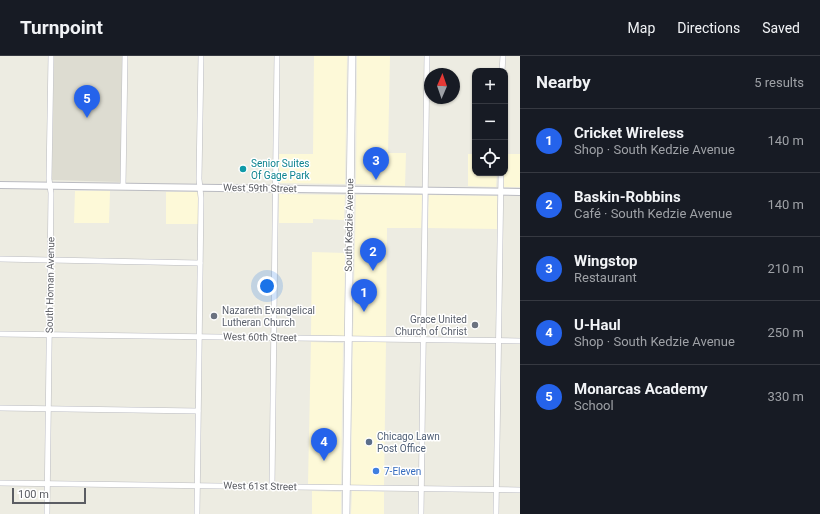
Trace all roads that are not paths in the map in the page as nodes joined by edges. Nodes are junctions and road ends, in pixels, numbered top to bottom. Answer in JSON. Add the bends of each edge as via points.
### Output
{"nodes":[{"id":1,"x":51,"y":56,"type":"edge"},
{"id":2,"x":125,"y":56,"type":"edge"},
{"id":3,"x":201,"y":56,"type":"edge"},
{"id":4,"x":277,"y":56,"type":"edge"},
{"id":5,"x":352,"y":56,"type":"edge"},
{"id":6,"x":427,"y":56,"type":"edge"},
{"id":7,"x":502,"y":56,"type":"edge"},
{"id":8,"x":502,"y":68,"type":"edge"},
{"id":9,"x":501,"y":176,"type":"edge"},
{"id":10,"x":0,"y":185,"type":"edge"},
{"id":11,"x":50,"y":185,"type":"junction"},
{"id":12,"x":123,"y":186,"type":"junction"},
{"id":13,"x":200,"y":187,"type":"junction"},
{"id":14,"x":276,"y":188,"type":"junction"},
{"id":15,"x":350,"y":190,"type":"junction"},
{"id":16,"x":425,"y":190,"type":"junction"},
{"id":17,"x":501,"y":192,"type":"junction"},
{"id":18,"x":520,"y":192,"type":"edge"},
{"id":19,"x":0,"y":259,"type":"edge"},
{"id":20,"x":50,"y":260,"type":"junction"},
{"id":21,"x":200,"y":263,"type":"junction"},
{"id":22,"x":0,"y":334,"type":"edge"},
{"id":23,"x":50,"y":334,"type":"junction"},
{"id":24,"x":200,"y":336,"type":"junction"},
{"id":25,"x":274,"y":338,"type":"junction"},
{"id":26,"x":348,"y":338,"type":"junction"},
{"id":27,"x":423,"y":340,"type":"junction"},
{"id":28,"x":498,"y":340,"type":"junction"},
{"id":29,"x":520,"y":341,"type":"edge"},
{"id":30,"x":0,"y":408,"type":"edge"},
{"id":31,"x":49,"y":409,"type":"junction"},
{"id":32,"x":198,"y":411,"type":"junction"},
{"id":33,"x":0,"y":483,"type":"edge"},
{"id":34,"x":48,"y":484,"type":"junction"},
{"id":35,"x":197,"y":486,"type":"junction"},
{"id":36,"x":272,"y":487,"type":"junction"},
{"id":37,"x":346,"y":488,"type":"junction"},
{"id":38,"x":421,"y":489,"type":"junction"},
{"id":39,"x":496,"y":490,"type":"junction"},
{"id":40,"x":520,"y":490,"type":"edge"},
{"id":41,"x":47,"y":514,"type":"edge"},
{"id":42,"x":197,"y":514,"type":"edge"},
{"id":43,"x":346,"y":514,"type":"edge"},
{"id":44,"x":421,"y":514,"type":"edge"},
{"id":45,"x":496,"y":514,"type":"edge"}],
"edges":[{"from":1,"to":11,"type":"street","name":"South Homan Avenue"},
{"from":2,"to":12,"type":"street"},
{"from":3,"to":13,"type":"street"},
{"from":4,"to":14,"type":"street"},
{"from":5,"to":15,"type":"main road","name":"South Kedzie Avenue"},
{"from":6,"to":16,"type":"street"},
{"from":7,"to":8,"type":"street"},
{"from":9,"to":17,"type":"street"},
{"from":10,"to":11,"type":"street","name":"West 59th Street"},
{"from":11,"to":12,"type":"street","name":"West 59th Street"},
{"from":11,"to":20,"type":"street","name":"South Homan Avenue"},
{"from":12,"to":13,"type":"street","name":"West 59th Street"},
{"from":13,"to":14,"type":"street","name":"West 59th Street"},
{"from":13,"to":21,"type":"street"},
{"from":14,"to":15,"type":"street","name":"West 59th Street"},
{"from":14,"to":25,"type":"street"},
{"from":15,"to":16,"type":"street","name":"West 59th Street"},
{"from":15,"to":26,"type":"main road","name":"South Kedzie Avenue"},
{"from":16,"to":17,"type":"street","name":"West 59th Street"},
{"from":16,"to":27,"type":"street"},
{"from":17,"to":18,"type":"street","name":"West 59th Street"},
{"from":17,"to":28,"type":"street"},
{"from":19,"to":20,"type":"street"},
{"from":20,"to":21,"type":"street"},
{"from":20,"to":23,"type":"street","name":"South Homan Avenue"},
{"from":21,"to":24,"type":"street"},
{"from":22,"to":23,"type":"street","name":"West 60th Street"},
{"from":23,"to":24,"type":"street","name":"West 60th Street"},
{"from":23,"to":31,"type":"street","name":"South Homan Avenue"},
{"from":24,"to":25,"type":"street","name":"West 60th Street"},
{"from":24,"to":32,"type":"street"},
{"from":25,"to":26,"type":"street","name":"West 60th Street"},
{"from":25,"to":36,"type":"street"},
{"from":26,"to":27,"type":"street","name":"West 60th Street"},
{"from":26,"to":37,"type":"main road","name":"South Kedzie Avenue"},
{"from":27,"to":28,"type":"street","name":"West 60th Street"},
{"from":27,"to":38,"type":"street"},
{"from":28,"to":29,"type":"street","name":"West 60th Street"},
{"from":28,"to":39,"type":"street"},
{"from":30,"to":31,"type":"street"},
{"from":31,"to":32,"type":"street"},
{"from":31,"to":34,"type":"street","name":"South Homan Avenue"},
{"from":32,"to":35,"type":"street"},
{"from":33,"to":34,"type":"street","name":"West 61st Street"},
{"from":34,"to":35,"type":"street","name":"West 61st Street"},
{"from":34,"to":41,"type":"street","name":"South Homan Avenue"},
{"from":35,"to":36,"type":"street","name":"West 61st Street"},
{"from":35,"to":42,"type":"street"},
{"from":36,"to":37,"type":"street","name":"West 61st Street"},
{"from":37,"to":38,"type":"street","name":"West 61st Street"},
{"from":37,"to":43,"type":"main road","name":"South Kedzie Avenue"},
{"from":38,"to":39,"type":"street","name":"West 61st Street"},
{"from":38,"to":44,"type":"street"},
{"from":39,"to":40,"type":"street","name":"West 61st Street"},
{"from":39,"to":45,"type":"street"}]}
